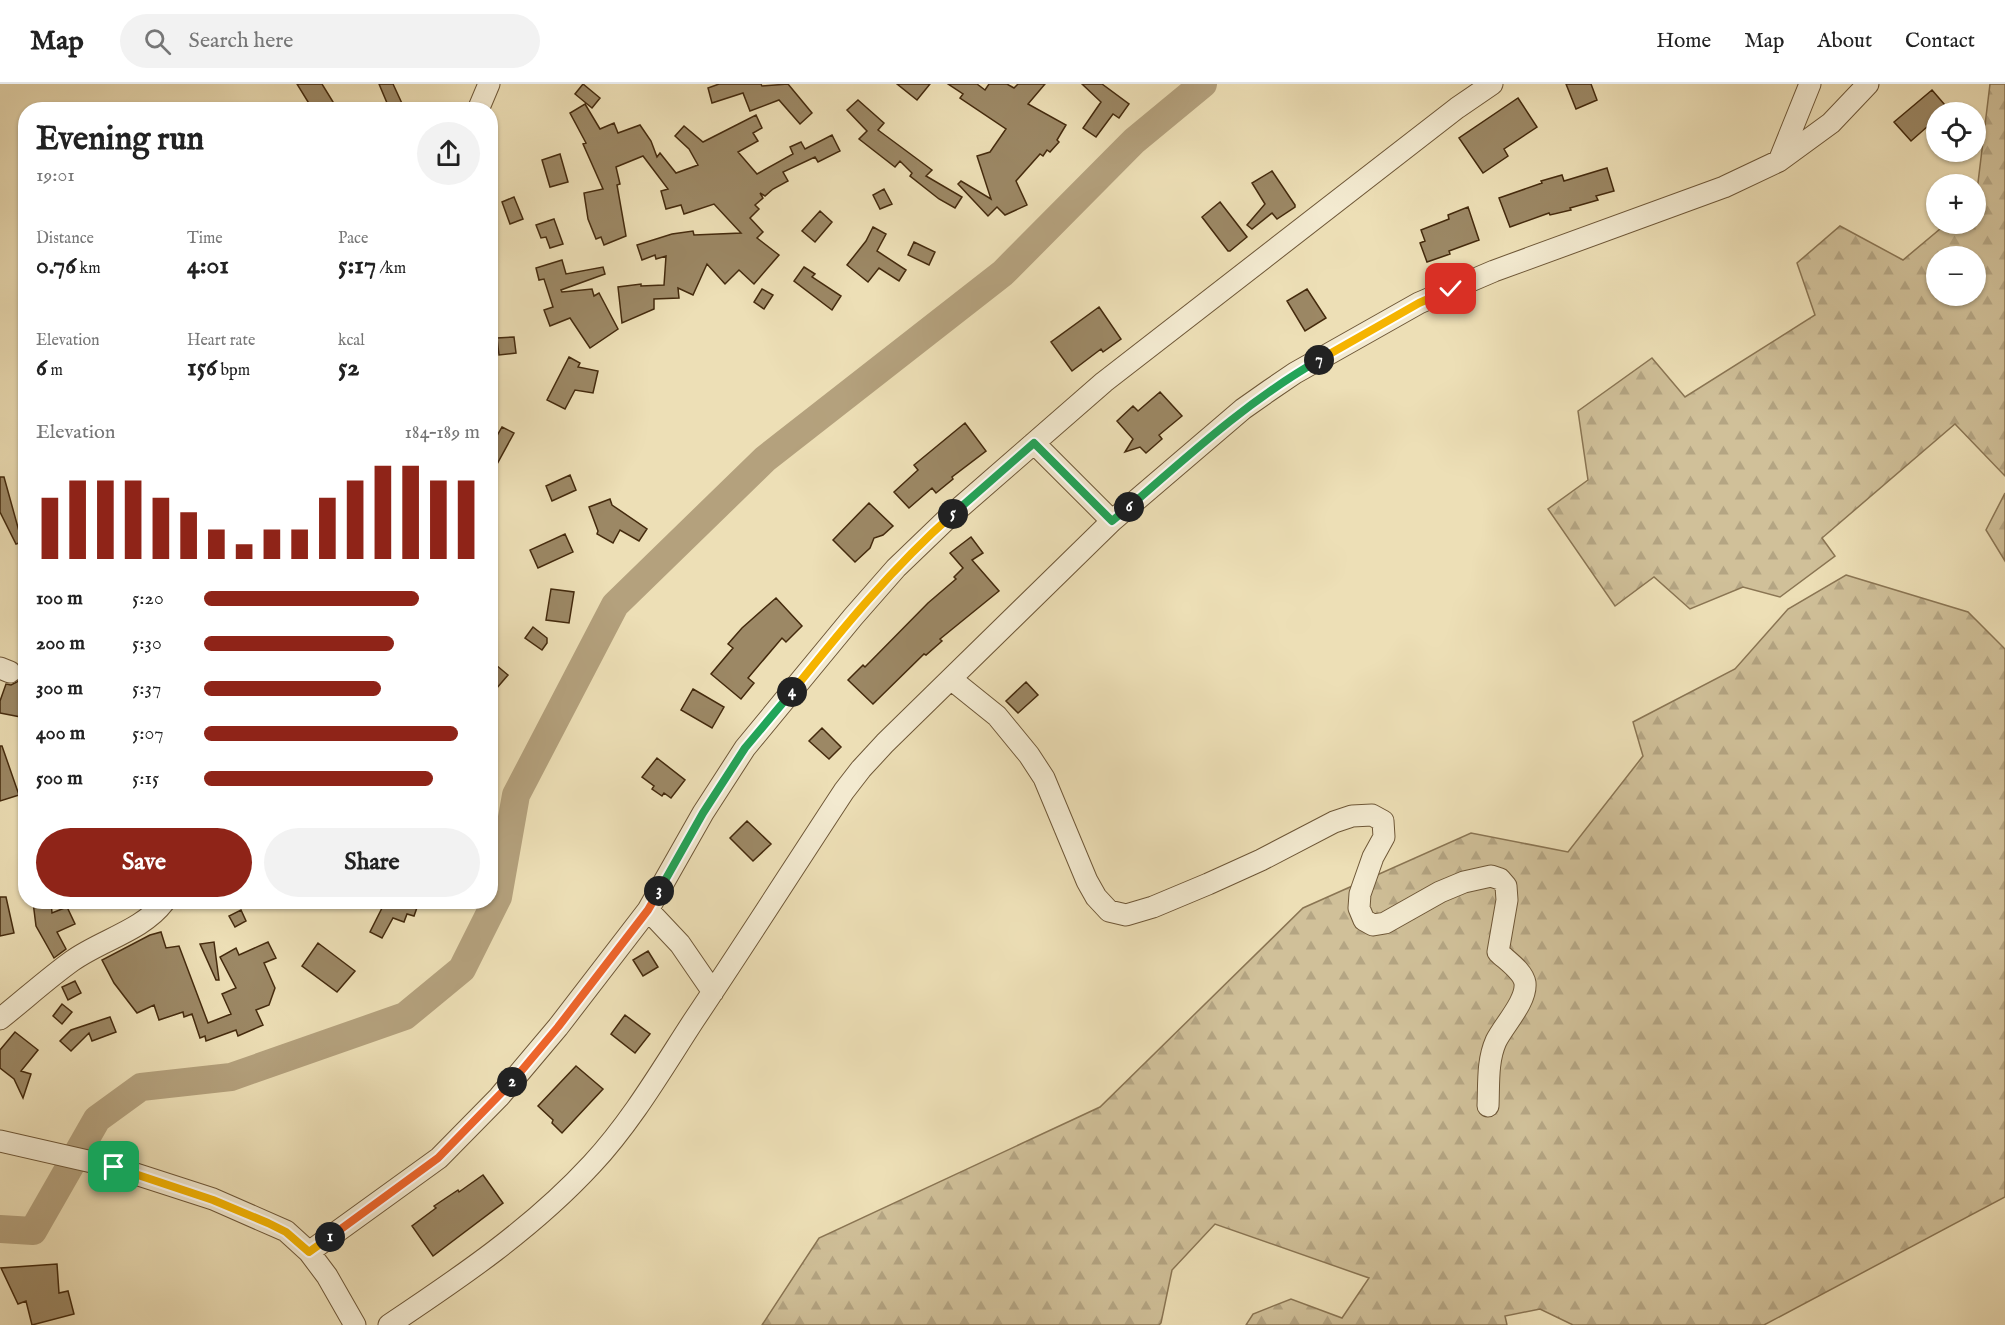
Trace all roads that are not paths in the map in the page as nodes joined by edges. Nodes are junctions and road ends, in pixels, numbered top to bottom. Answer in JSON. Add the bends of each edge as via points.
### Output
{"nodes":[{"id":1,"x":489,"y":84,"type":"edge"},
{"id":2,"x":1492,"y":84,"type":"edge"},
{"id":3,"x":1810,"y":84,"type":"edge"},
{"id":4,"x":1868,"y":84,"type":"edge"},
{"id":5,"x":481,"y":102,"type":"edge"},
{"id":6,"x":1779,"y":161,"type":"junction"},
{"id":7,"x":1034,"y":443,"type":"junction"},
{"id":8,"x":1112,"y":521,"type":"junction"},
{"id":9,"x":951,"y":679,"type":"junction"},
{"id":10,"x":158,"y":909,"type":"edge"},
{"id":11,"x":648,"y":910,"type":"junction"},
{"id":12,"x":713,"y":992,"type":"junction"},
{"id":13,"x":0,"y":1019,"type":"edge"},
{"id":14,"x":1488,"y":1106,"type":"dead end"},
{"id":15,"x":0,"y":1141,"type":"edge"},
{"id":16,"x":309,"y":1252,"type":"junction"},
{"id":17,"x":355,"y":1325,"type":"edge"},
{"id":18,"x":389,"y":1325,"type":"edge"}],
"edges":[{"from":1,"to":5,"type":"street"},
{"from":2,"to":7,"type":"street","via":[[1104,382]]},
{"from":3,"to":6,"type":"street"},
{"from":4,"to":6,"type":"street","via":[[1831,123]]},
{"from":6,"to":8,"type":"street","via":[[1724,188],[1494,271],[1419,303],[1295,373],[1243,409]]},
{"from":7,"to":8,"type":"street"},
{"from":7,"to":11,"type":"street","via":[[927,537],[853,617],[745,748]]},
{"from":8,"to":9,"type":"street"},
{"from":9,"to":12,"type":"street","via":[[885,743],[850,784]]},
{"from":9,"to":14,"type":"street","via":[[997,716],[1029,755],[1044,778],[1087,880],[1109,911],[1126,915],[1153,907],[1352,816],[1372,815],[1383,821],[1384,837],[1360,894],[1359,908],[1364,920],[1373,925],[1385,924],[1464,882],[1491,876],[1500,879],[1506,886],[1507,900],[1498,952],[1525,980],[1525,993],[1496,1042],[1490,1060]]},
{"from":10,"to":13,"type":"street","via":[[148,920],[73,961]]},
{"from":11,"to":12,"type":"street","via":[[680,944]]},
{"from":11,"to":16,"type":"street","via":[[558,1027],[454,1143]]},
{"from":12,"to":18,"type":"street","via":[[635,1110],[591,1164],[501,1247]]},
{"from":15,"to":16,"type":"street","via":[[114,1167],[213,1200],[286,1232]]},
{"from":16,"to":17,"type":"street"}]}
